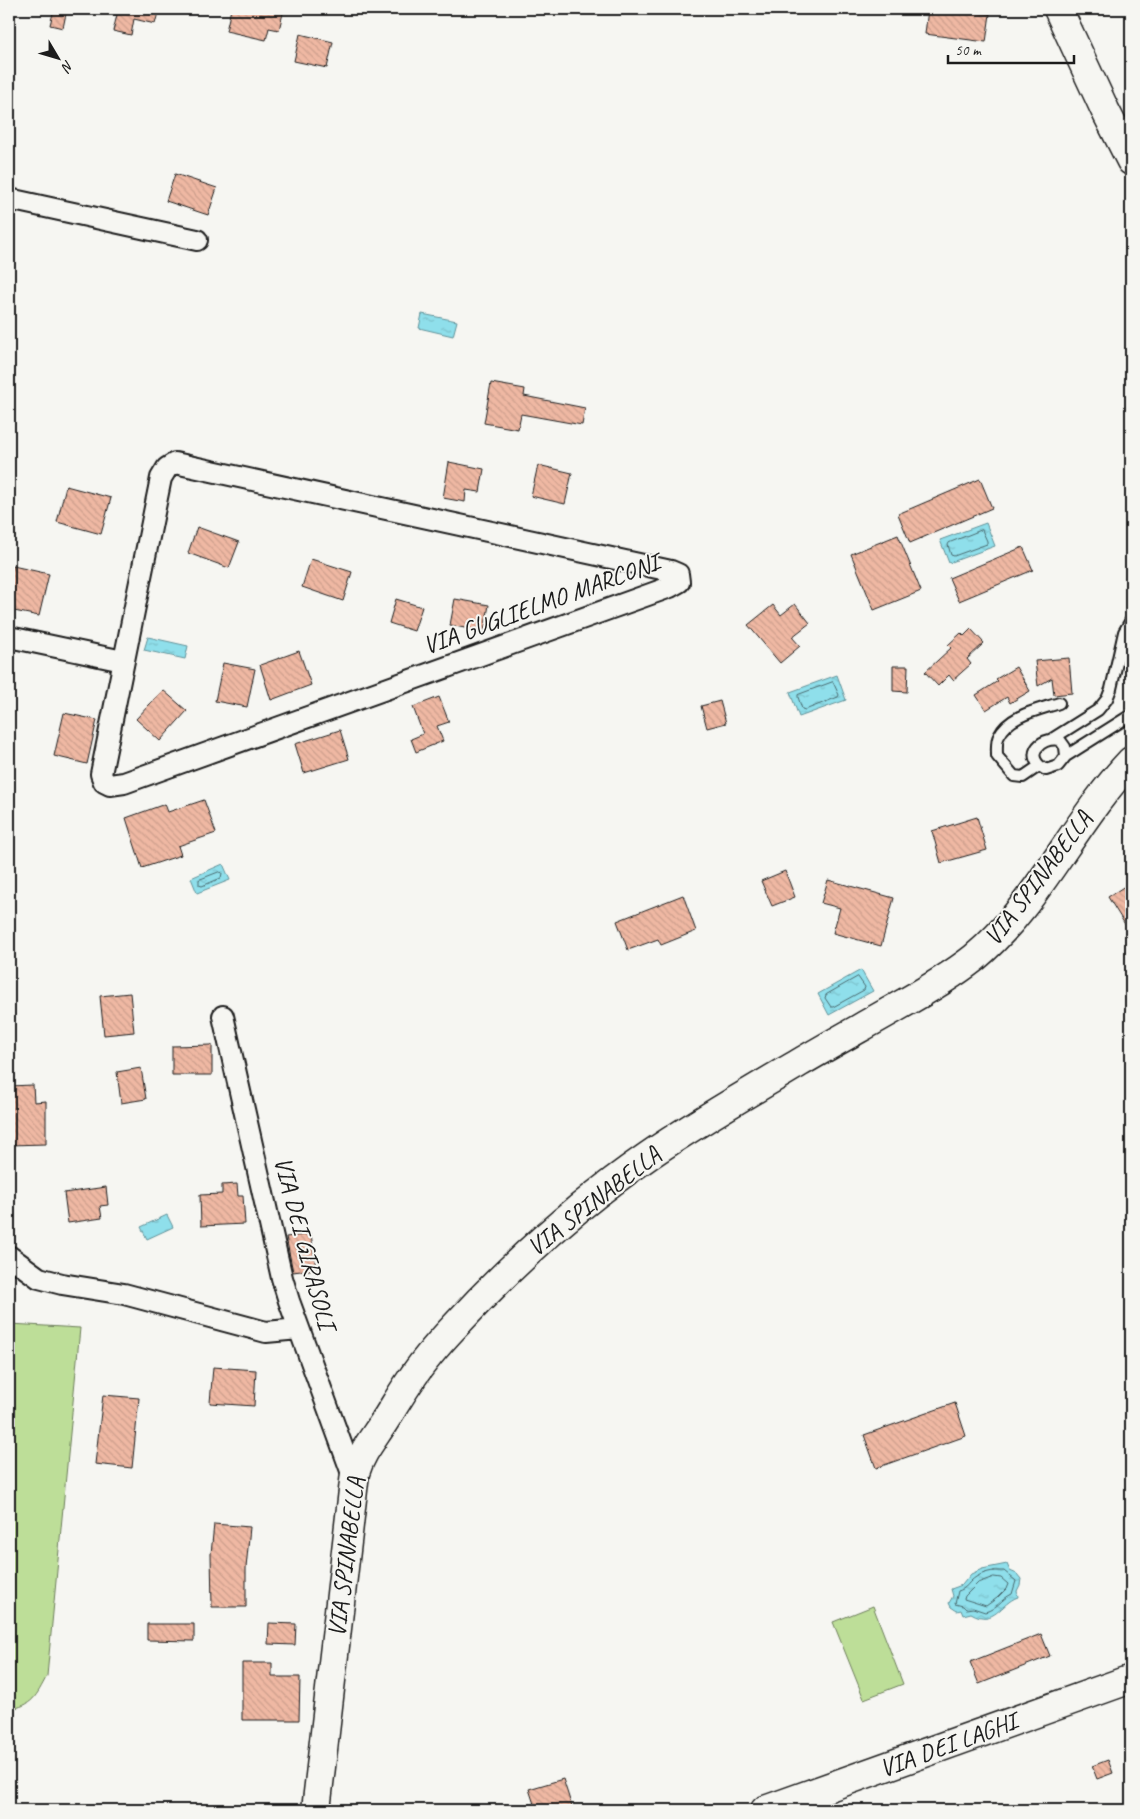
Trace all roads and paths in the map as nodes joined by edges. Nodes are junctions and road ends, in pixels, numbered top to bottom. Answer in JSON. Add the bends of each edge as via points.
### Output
{"nodes":[{"id":1,"x":1058,"y":9,"type":"edge"},
{"id":2,"x":1131,"y":161,"type":"edge"},
{"id":3,"x":9,"y":199,"type":"edge"},
{"id":4,"x":197,"y":240,"type":"dead end"},
{"id":5,"x":1131,"y":620,"type":"edge"},
{"id":6,"x":9,"y":636,"type":"edge"},
{"id":7,"x":123,"y":661,"type":"junction"},
{"id":8,"x":1059,"y":704,"type":"dead end"},
{"id":9,"x":1131,"y":715,"type":"edge"},
{"id":10,"x":1052,"y":738,"type":"junction"},
{"id":11,"x":1066,"y":756,"type":"junction"},
{"id":12,"x":1131,"y":761,"type":"edge"},
{"id":13,"x":1039,"y":766,"type":"junction"},
{"id":14,"x":223,"y":1016,"type":"dead end"},
{"id":15,"x":9,"y":1256,"type":"edge"},
{"id":16,"x":299,"y":1329,"type":"junction"},
{"id":17,"x":354,"y":1479,"type":"junction"},
{"id":18,"x":1131,"y":1679,"type":"edge"},
{"id":19,"x":316,"y":1810,"type":"edge"},
{"id":20,"x":765,"y":1810,"type":"edge"}],
"edges":[{"from":1,"to":2,"type":"street"},
{"from":3,"to":4,"type":"street"},
{"from":5,"to":10,"type":"lane","via":[[1124,632],[1107,699],[1098,710]]},
{"from":6,"to":7,"type":"street"},
{"from":7,"to":7,"type":"street","name":"VIA GUGLIELMO MARCONI","via":[[101,774],[104,782],[110,785],[124,783],[670,588],[679,582],[679,578],[671,571],[174,463],[161,478]]},
{"from":8,"to":13,"type":"lane","via":[[1015,719],[998,738],[997,756],[1014,776],[1023,777]]},
{"from":9,"to":11,"type":"lane"},
{"from":10,"to":11,"type":"lane","via":[[1060,740]]},
{"from":10,"to":13,"type":"lane","via":[[1036,748],[1034,757]]},
{"from":11,"to":13,"type":"lane","via":[[1058,766],[1046,770]]},
{"from":12,"to":17,"type":"street","name":"VIA SPINABELLA","via":[[1091,808],[1008,924],[970,961],[935,986],[798,1064],[647,1157],[582,1206],[523,1257],[430,1353],[366,1448]]},
{"from":14,"to":16,"type":"street","name":"VIA DEI GIRASOLI","via":[[282,1278]]},
{"from":15,"to":16,"type":"street","via":[[38,1278],[124,1294],[266,1332]]},
{"from":16,"to":17,"type":"street","name":"VIA DEI GIRASOLI"},
{"from":17,"to":19,"type":"street","name":"VIA SPINABELLA"},
{"from":18,"to":20,"type":"street","name":"VIA DEI LAGHI"}]}
